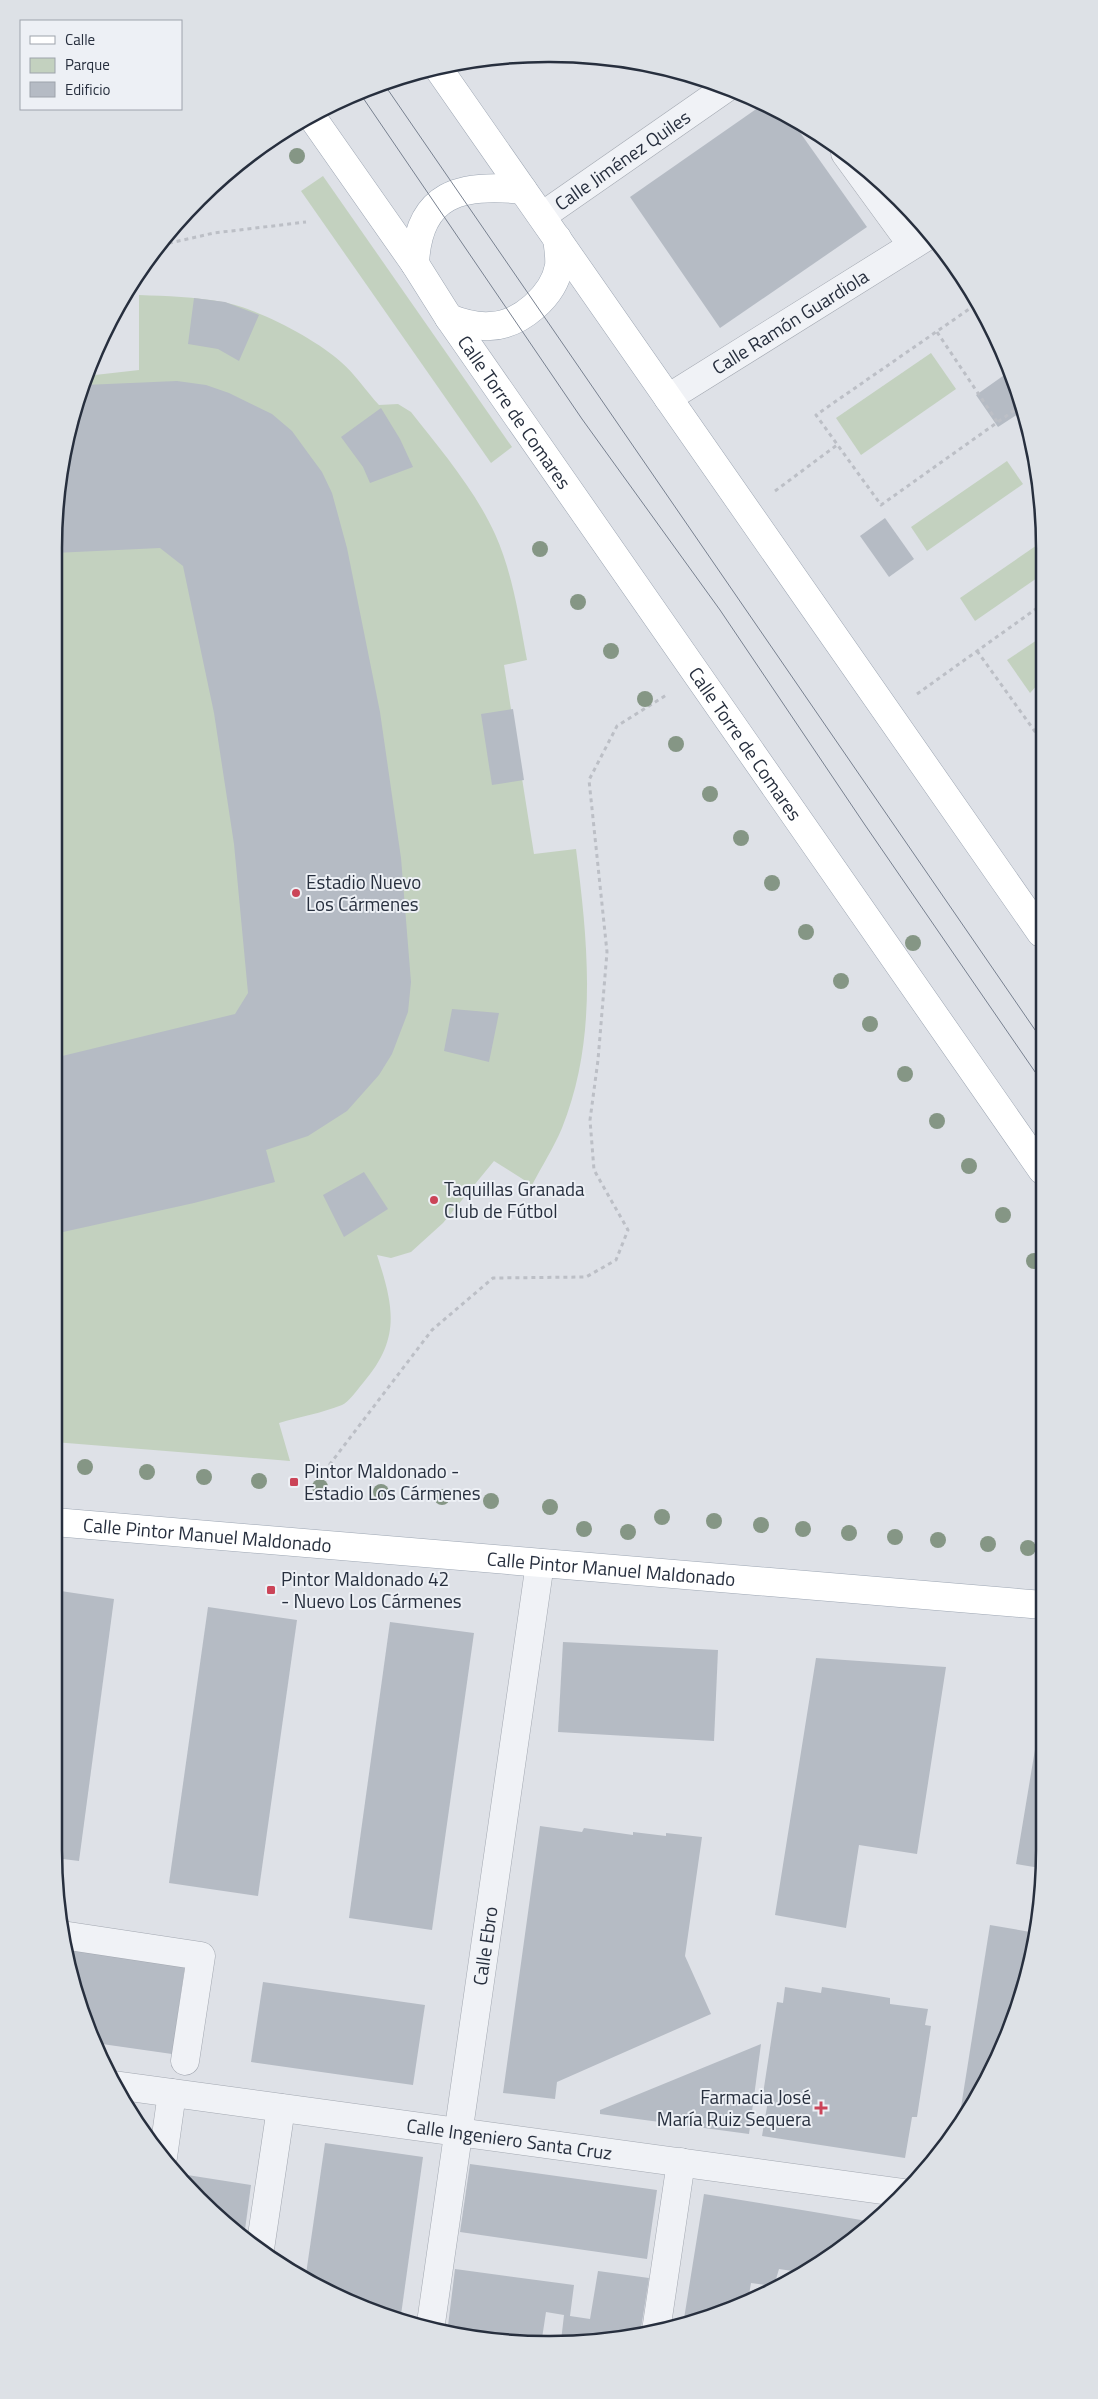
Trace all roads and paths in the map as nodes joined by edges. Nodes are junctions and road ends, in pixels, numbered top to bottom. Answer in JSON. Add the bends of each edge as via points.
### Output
{"nodes":[{"id":1,"x":443,"y":75,"type":"edge"},
{"id":2,"x":718,"y":93,"type":"edge"},
{"id":3,"x":316,"y":123,"type":"edge"},
{"id":4,"x":875,"y":188,"type":"edge"},
{"id":5,"x":522,"y":190,"type":"junction"},
{"id":6,"x":542,"y":216,"type":"junction"},
{"id":7,"x":306,"y":222,"type":"dead end"},
{"id":8,"x":557,"y":238,"type":"junction"},
{"id":9,"x":920,"y":240,"type":"edge"},
{"id":10,"x":171,"y":243,"type":"edge"},
{"id":11,"x":415,"y":264,"type":"junction"},
{"id":12,"x":971,"y":308,"type":"edge"},
{"id":13,"x":449,"y":318,"type":"junction"},
{"id":14,"x":937,"y":332,"type":"junction"},
{"id":15,"x":668,"y":398,"type":"junction"},
{"id":16,"x":1015,"y":410,"type":"edge"},
{"id":17,"x":998,"y":422,"type":"junction"},
{"id":18,"x":837,"y":445,"type":"junction"},
{"id":19,"x":773,"y":493,"type":"dead end"},
{"id":20,"x":1036,"y":609,"type":"edge"},
{"id":21,"x":977,"y":651,"type":"junction"},
{"id":22,"x":697,"y":675,"type":"junction"},
{"id":23,"x":914,"y":696,"type":"dead end"},
{"id":24,"x":1036,"y":733,"type":"edge"},
{"id":25,"x":1036,"y":926,"type":"edge"},
{"id":26,"x":1036,"y":1161,"type":"edge"},
{"id":27,"x":329,"y":1473,"type":"dead end"},
{"id":28,"x":62,"y":1523,"type":"edge"},
{"id":29,"x":540,"y":1563,"type":"junction"},
{"id":30,"x":1031,"y":1604,"type":"edge"},
{"id":31,"x":71,"y":1936,"type":"edge"},
{"id":32,"x":185,"y":2061,"type":"dead end"},
{"id":33,"x":124,"y":2086,"type":"edge"},
{"id":34,"x":172,"y":2093,"type":"junction"},
{"id":35,"x":281,"y":2108,"type":"junction"},
{"id":36,"x":458,"y":2132,"type":"junction"},
{"id":37,"x":164,"y":2148,"type":"edge"},
{"id":38,"x":681,"y":2162,"type":"junction"},
{"id":39,"x":895,"y":2192,"type":"edge"},
{"id":40,"x":261,"y":2242,"type":"edge"},
{"id":41,"x":431,"y":2322,"type":"edge"},
{"id":42,"x":657,"y":2324,"type":"edge"}],
"edges":[{"from":1,"to":5,"type":"main road"},
{"from":2,"to":6,"type":"street","name":"Calle Jiménez Quiles"},
{"from":3,"to":11,"type":"main road"},
{"from":4,"to":9,"type":"street","name":"Calle Ramón Guardiola"},
{"from":5,"to":6,"type":"main road"},
{"from":5,"to":11,"type":"main road","via":[[490,186],[458,191],[437,205],[423,222],[416,243]]},
{"from":6,"to":8,"type":"main road"},
{"from":7,"to":10,"type":"path","via":[[214,233]]},
{"from":8,"to":13,"type":"main road","via":[[559,265],[551,287],[537,304],[516,320],[492,326],[467,324]]},
{"from":8,"to":15,"type":"main road"},
{"from":9,"to":15,"type":"street","name":"Calle Ramón Guardiola"},
{"from":11,"to":13,"type":"main road"},
{"from":12,"to":14,"type":"path"},
{"from":13,"to":22,"type":"main road","name":"Calle Torre de Comares"},
{"from":14,"to":17,"type":"path"},
{"from":14,"to":18,"type":"path","via":[[816,415]]},
{"from":15,"to":25,"type":"main road"},
{"from":16,"to":17,"type":"path"},
{"from":17,"to":18,"type":"path","via":[[881,505]]},
{"from":18,"to":19,"type":"path"},
{"from":20,"to":21,"type":"path"},
{"from":21,"to":23,"type":"path"},
{"from":21,"to":24,"type":"path"},
{"from":22,"to":26,"type":"main road","name":"Calle Torre de Comares"},
{"from":22,"to":27,"type":"path","via":[[617,726],[589,780],[607,952],[590,1120],[594,1170],[628,1230],[616,1260],[586,1277],[493,1278],[432,1330],[330,1464]]},
{"from":28,"to":29,"type":"main road","name":"Calle Pintor Manuel Maldonado"},
{"from":29,"to":30,"type":"main road","name":"Calle Pintor Manuel Maldonado"},
{"from":29,"to":36,"type":"street","name":"Calle Ebro"},
{"from":31,"to":32,"type":"street","via":[[201,1956]]},
{"from":33,"to":34,"type":"street","name":"Calle Ingeniero Santa Cruz"},
{"from":34,"to":35,"type":"street","name":"Calle Ingeniero Santa Cruz"},
{"from":34,"to":37,"type":"street"},
{"from":35,"to":36,"type":"street","name":"Calle Ingeniero Santa Cruz"},
{"from":35,"to":40,"type":"street"},
{"from":36,"to":38,"type":"street","name":"Calle Ingeniero Santa Cruz"},
{"from":36,"to":41,"type":"street","name":"Calle Ebro"},
{"from":38,"to":39,"type":"street","name":"Calle Ingeniero Santa Cruz"},
{"from":38,"to":42,"type":"street"}]}
